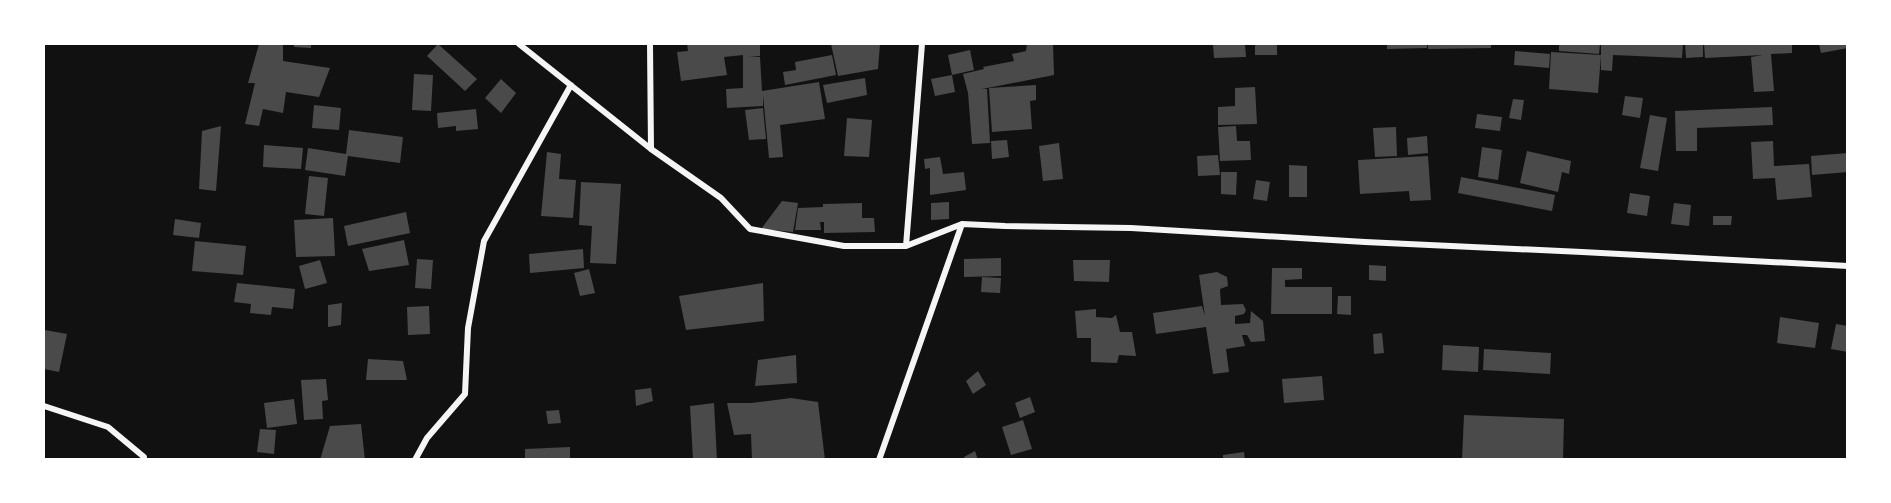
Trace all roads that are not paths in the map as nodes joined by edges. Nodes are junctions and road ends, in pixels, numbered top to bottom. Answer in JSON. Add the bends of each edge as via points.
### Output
{"nodes":[{"id":1,"x":519,"y":44,"type":"edge"},
{"id":2,"x":650,"y":44,"type":"edge"},
{"id":3,"x":922,"y":44,"type":"edge"},
{"id":4,"x":571,"y":85,"type":"junction"},
{"id":5,"x":651,"y":149,"type":"junction"},
{"id":6,"x":962,"y":224,"type":"junction"},
{"id":7,"x":906,"y":246,"type":"junction"},
{"id":8,"x":1848,"y":266,"type":"edge"},
{"id":9,"x":44,"y":406,"type":"edge"},
{"id":10,"x":144,"y":459,"type":"edge"},
{"id":11,"x":415,"y":459,"type":"edge"},
{"id":12,"x":879,"y":459,"type":"edge"}],
"edges":[{"from":1,"to":4,"type":"street"},
{"from":2,"to":5,"type":"street"},
{"from":3,"to":7,"type":"street"},
{"from":4,"to":5,"type":"street"},
{"from":4,"to":11,"type":"street","via":[[484,241],[468,328],[465,394],[427,438]]},
{"from":5,"to":7,"type":"street","via":[[720,198],[750,229],[844,246]]},
{"from":6,"to":7,"type":"street"},
{"from":6,"to":8,"type":"street","via":[[1131,228]]},
{"from":6,"to":12,"type":"street"},
{"from":9,"to":10,"type":"street","via":[[108,427]]}]}
